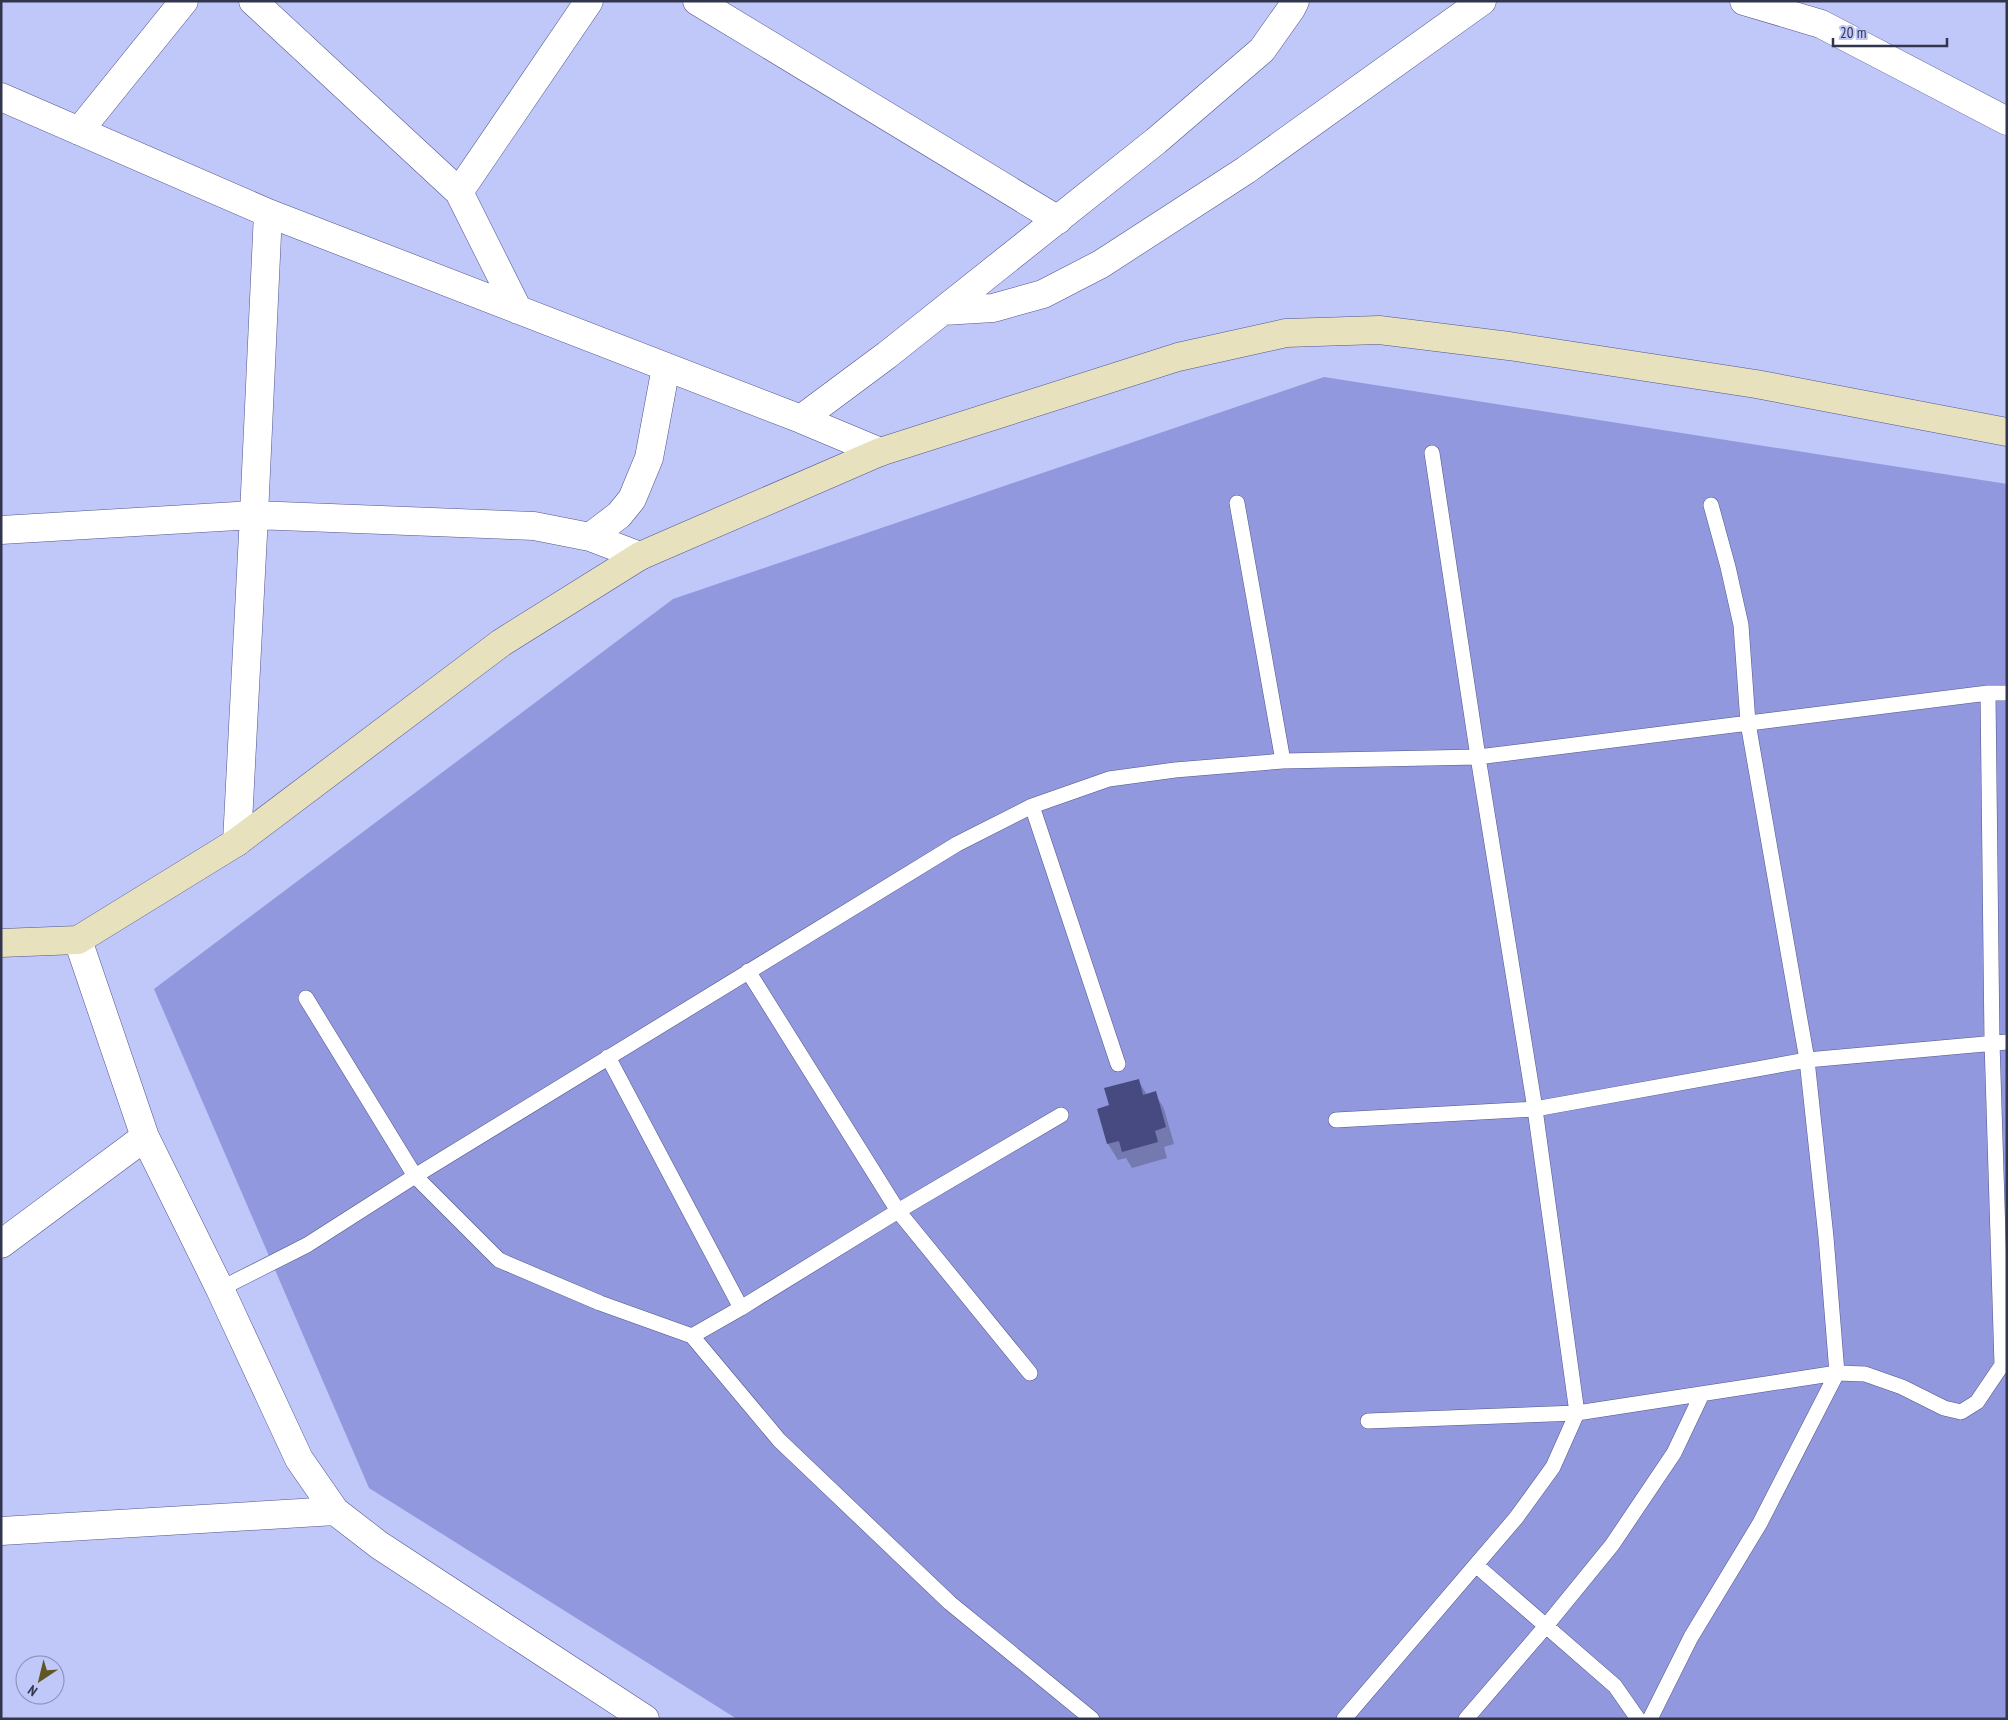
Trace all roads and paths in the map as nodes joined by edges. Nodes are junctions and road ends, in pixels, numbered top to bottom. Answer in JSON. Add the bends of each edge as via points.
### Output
{"nodes":[{"id":1,"x":184,"y":1,"type":"edge"},
{"id":2,"x":252,"y":1,"type":"edge"},
{"id":3,"x":589,"y":1,"type":"edge"},
{"id":4,"x":697,"y":1,"type":"edge"},
{"id":5,"x":1294,"y":1,"type":"edge"},
{"id":6,"x":1482,"y":1,"type":"edge"},
{"id":7,"x":1744,"y":1,"type":"edge"},
{"id":8,"x":1,"y":97,"type":"edge"},
{"id":9,"x":2007,"y":121,"type":"edge"},
{"id":10,"x":78,"y":131,"type":"junction"},
{"id":11,"x":459,"y":192,"type":"junction"},
{"id":12,"x":268,"y":213,"type":"junction"},
{"id":13,"x":1058,"y":220,"type":"junction"},
{"id":14,"x":518,"y":310,"type":"junction"},
{"id":15,"x":944,"y":310,"type":"junction"},
{"id":16,"x":666,"y":367,"type":"junction"},
{"id":17,"x":801,"y":419,"type":"junction"},
{"id":18,"x":2007,"y":432,"type":"edge"},
{"id":19,"x":880,"y":452,"type":"junction"},
{"id":20,"x":1432,"y":454,"type":"dead end"},
{"id":21,"x":1237,"y":503,"type":"dead end"},
{"id":22,"x":1710,"y":505,"type":"dead end"},
{"id":23,"x":254,"y":515,"type":"junction"},
{"id":24,"x":1,"y":530,"type":"edge"},
{"id":25,"x":590,"y":537,"type":"junction"},
{"id":26,"x":640,"y":556,"type":"junction"},
{"id":27,"x":1988,"y":693,"type":"junction"},
{"id":28,"x":2007,"y":693,"type":"edge"},
{"id":29,"x":1748,"y":723,"type":"junction"},
{"id":30,"x":1478,"y":757,"type":"junction"},
{"id":31,"x":1283,"y":761,"type":"junction"},
{"id":32,"x":1032,"y":806,"type":"junction"},
{"id":33,"x":237,"y":842,"type":"junction"},
{"id":34,"x":78,"y":940,"type":"junction"},
{"id":35,"x":1,"y":942,"type":"edge"},
{"id":36,"x":748,"y":971,"type":"junction"},
{"id":37,"x":306,"y":998,"type":"dead end"},
{"id":38,"x":1999,"y":1042,"type":"edge"},
{"id":39,"x":608,"y":1057,"type":"junction"},
{"id":40,"x":1807,"y":1060,"type":"junction"},
{"id":41,"x":1118,"y":1064,"type":"dead end"},
{"id":42,"x":1535,"y":1109,"type":"junction"},
{"id":43,"x":1062,"y":1115,"type":"dead end"},
{"id":44,"x":1336,"y":1120,"type":"dead end"},
{"id":45,"x":146,"y":1137,"type":"junction"},
{"id":46,"x":415,"y":1176,"type":"junction"},
{"id":47,"x":898,"y":1211,"type":"junction"},
{"id":48,"x":1,"y":1244,"type":"edge"},
{"id":49,"x":220,"y":1289,"type":"junction"},
{"id":50,"x":741,"y":1308,"type":"junction"},
{"id":51,"x":692,"y":1336,"type":"junction"},
{"id":52,"x":2004,"y":1367,"type":"edge"},
{"id":53,"x":1030,"y":1373,"type":"dead end"},
{"id":54,"x":1837,"y":1373,"type":"junction"},
{"id":55,"x":1702,"y":1394,"type":"junction"},
{"id":56,"x":1577,"y":1413,"type":"junction"},
{"id":57,"x":1368,"y":1421,"type":"dead end"},
{"id":58,"x":335,"y":1511,"type":"junction"},
{"id":59,"x":1,"y":1530,"type":"edge"},
{"id":60,"x":1477,"y":1566,"type":"junction"},
{"id":61,"x":1546,"y":1626,"type":"junction"},
{"id":62,"x":645,"y":1719,"type":"edge"},
{"id":63,"x":1092,"y":1719,"type":"edge"},
{"id":64,"x":1344,"y":1719,"type":"edge"},
{"id":65,"x":1466,"y":1719,"type":"edge"},
{"id":66,"x":1638,"y":1719,"type":"edge"},
{"id":67,"x":1650,"y":1719,"type":"edge"}],
"edges":[{"from":1,"to":10,"type":"street"},
{"from":2,"to":11,"type":"street"},
{"from":3,"to":11,"type":"street"},
{"from":4,"to":13,"type":"street"},
{"from":5,"to":13,"type":"street","via":[[1262,50]]},
{"from":6,"to":15,"type":"street","via":[[1246,170],[1101,264],[1043,294],[992,308]]},
{"from":7,"to":9,"type":"street","via":[[1821,24]]},
{"from":8,"to":10,"type":"street"},
{"from":10,"to":12,"type":"street"},
{"from":11,"to":14,"type":"street"},
{"from":12,"to":14,"type":"street"},
{"from":12,"to":23,"type":"street"},
{"from":13,"to":15,"type":"street"},
{"from":14,"to":16,"type":"street"},
{"from":15,"to":17,"type":"street"},
{"from":16,"to":17,"type":"street"},
{"from":16,"to":25,"type":"street","via":[[649,458],[632,499],[620,515]]},
{"from":17,"to":19,"type":"street"},
{"from":18,"to":19,"type":"street","via":[[1756,384],[1509,346],[1378,330],[1286,333],[1178,357]]},
{"from":19,"to":26,"type":"street"},
{"from":20,"to":30,"type":"lane"},
{"from":21,"to":31,"type":"lane"},
{"from":22,"to":29,"type":"lane","via":[[1741,625]]},
{"from":23,"to":24,"type":"street"},
{"from":23,"to":25,"type":"street","via":[[534,526]]},
{"from":23,"to":33,"type":"street"},
{"from":25,"to":26,"type":"street"},
{"from":26,"to":33,"type":"street","via":[[502,643]]},
{"from":27,"to":28,"type":"lane"},
{"from":27,"to":29,"type":"lane"},
{"from":27,"to":38,"type":"lane"},
{"from":29,"to":30,"type":"lane"},
{"from":29,"to":40,"type":"lane"},
{"from":30,"to":31,"type":"lane"},
{"from":30,"to":42,"type":"lane"},
{"from":31,"to":32,"type":"lane","via":[[1109,779]]},
{"from":32,"to":36,"type":"lane","via":[[957,844]]},
{"from":32,"to":41,"type":"lane"},
{"from":33,"to":34,"type":"street"},
{"from":34,"to":35,"type":"street"},
{"from":34,"to":45,"type":"street"},
{"from":36,"to":39,"type":"lane"},
{"from":36,"to":47,"type":"lane"},
{"from":37,"to":46,"type":"lane"},
{"from":38,"to":40,"type":"lane"},
{"from":38,"to":52,"type":"lane"},
{"from":39,"to":46,"type":"lane"},
{"from":39,"to":50,"type":"lane"},
{"from":40,"to":42,"type":"lane"},
{"from":40,"to":54,"type":"lane"},
{"from":42,"to":44,"type":"lane"},
{"from":42,"to":56,"type":"lane"},
{"from":43,"to":47,"type":"lane"},
{"from":45,"to":48,"type":"street"},
{"from":45,"to":49,"type":"street"},
{"from":46,"to":49,"type":"lane","via":[[307,1246]]},
{"from":46,"to":51,"type":"lane","via":[[499,1260],[600,1303]]},
{"from":47,"to":50,"type":"lane"},
{"from":47,"to":53,"type":"lane"},
{"from":49,"to":58,"type":"street","via":[[299,1459]]},
{"from":50,"to":51,"type":"lane"},
{"from":51,"to":63,"type":"lane","via":[[779,1440],[950,1603]]},
{"from":52,"to":54,"type":"lane","via":[[1977,1402],[1961,1412],[1944,1408],[1902,1387],[1865,1374]]},
{"from":54,"to":55,"type":"lane"},
{"from":54,"to":67,"type":"lane","via":[[1760,1524],[1691,1637]]},
{"from":55,"to":56,"type":"lane"},
{"from":55,"to":61,"type":"lane","via":[[1674,1452],[1612,1545]]},
{"from":56,"to":57,"type":"lane"},
{"from":56,"to":60,"type":"lane","via":[[1554,1467]]},
{"from":58,"to":59,"type":"street"},
{"from":58,"to":62,"type":"street","via":[[379,1545]]},
{"from":60,"to":61,"type":"lane"},
{"from":60,"to":64,"type":"lane"},
{"from":61,"to":65,"type":"lane"},
{"from":61,"to":66,"type":"lane","via":[[1615,1686]]}]}
